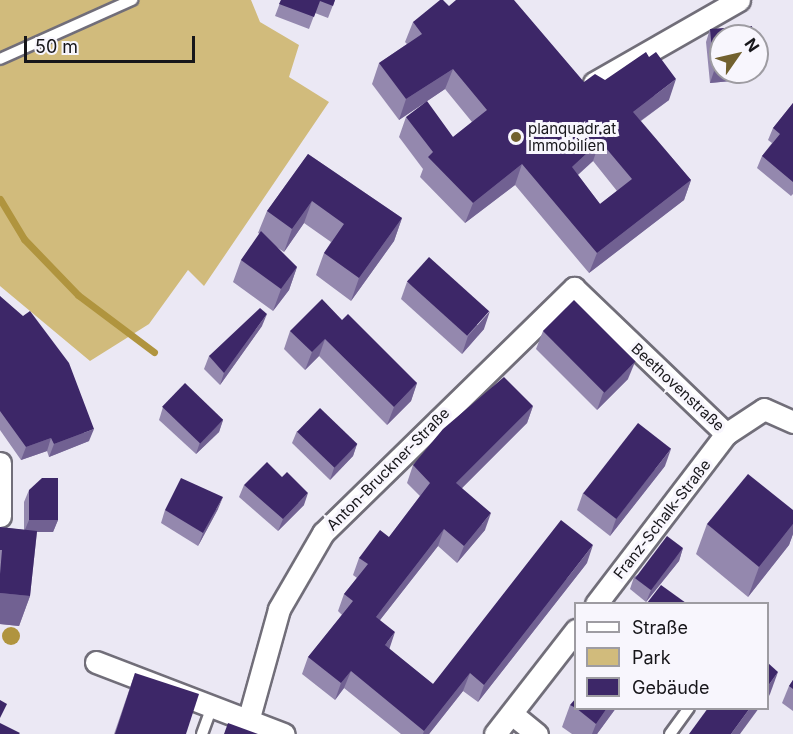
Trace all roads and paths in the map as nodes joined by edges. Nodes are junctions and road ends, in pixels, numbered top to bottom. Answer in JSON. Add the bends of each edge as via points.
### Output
{"nodes":[{"id":1,"x":132,"y":0,"type":"edge"},
{"id":2,"x":739,"y":0,"type":"edge"},
{"id":3,"x":0,"y":59,"type":"edge"},
{"id":4,"x":594,"y":83,"type":"edge"},
{"id":5,"x":574,"y":288,"type":"joint"},
{"id":6,"x":793,"y":422,"type":"edge"},
{"id":7,"x":726,"y":434,"type":"junction"},
{"id":8,"x":0,"y":463,"type":"edge"},
{"id":9,"x":0,"y":516,"type":"edge"},
{"id":10,"x":597,"y":602,"type":"edge"},
{"id":11,"x":574,"y":633,"type":"edge"},
{"id":12,"x":96,"y":662,"type":"dead end"},
{"id":13,"x":212,"y":707,"type":"junction"},
{"id":14,"x":688,"y":710,"type":"edge"},
{"id":15,"x":512,"y":714,"type":"junction"},
{"id":16,"x":248,"y":721,"type":"junction"},
{"id":17,"x":202,"y":734,"type":"edge"},
{"id":18,"x":284,"y":734,"type":"edge"},
{"id":19,"x":495,"y":734,"type":"edge"},
{"id":20,"x":537,"y":734,"type":"edge"},
{"id":21,"x":670,"y":734,"type":"edge"}],
"edges":[{"from":1,"to":3,"type":"lane"},
{"from":2,"to":4,"type":"street"},
{"from":5,"to":7,"type":"street","name":"Beethovenstraße"},
{"from":5,"to":16,"type":"street","name":"Anton-Bruckner-Straße","via":[[323,533],[279,609]]},
{"from":6,"to":7,"type":"street","name":"Beethovenstraße","via":[[764,409]]},
{"from":7,"to":10,"type":"street","name":"Franz-Schalk-Straße"},
{"from":8,"to":9,"type":"street"},
{"from":11,"to":15,"type":"street"},
{"from":12,"to":13,"type":"street"},
{"from":13,"to":16,"type":"street"},
{"from":13,"to":17,"type":"lane"},
{"from":14,"to":21,"type":"lane"},
{"from":15,"to":19,"type":"street"},
{"from":15,"to":20,"type":"street"},
{"from":16,"to":18,"type":"street"}]}
